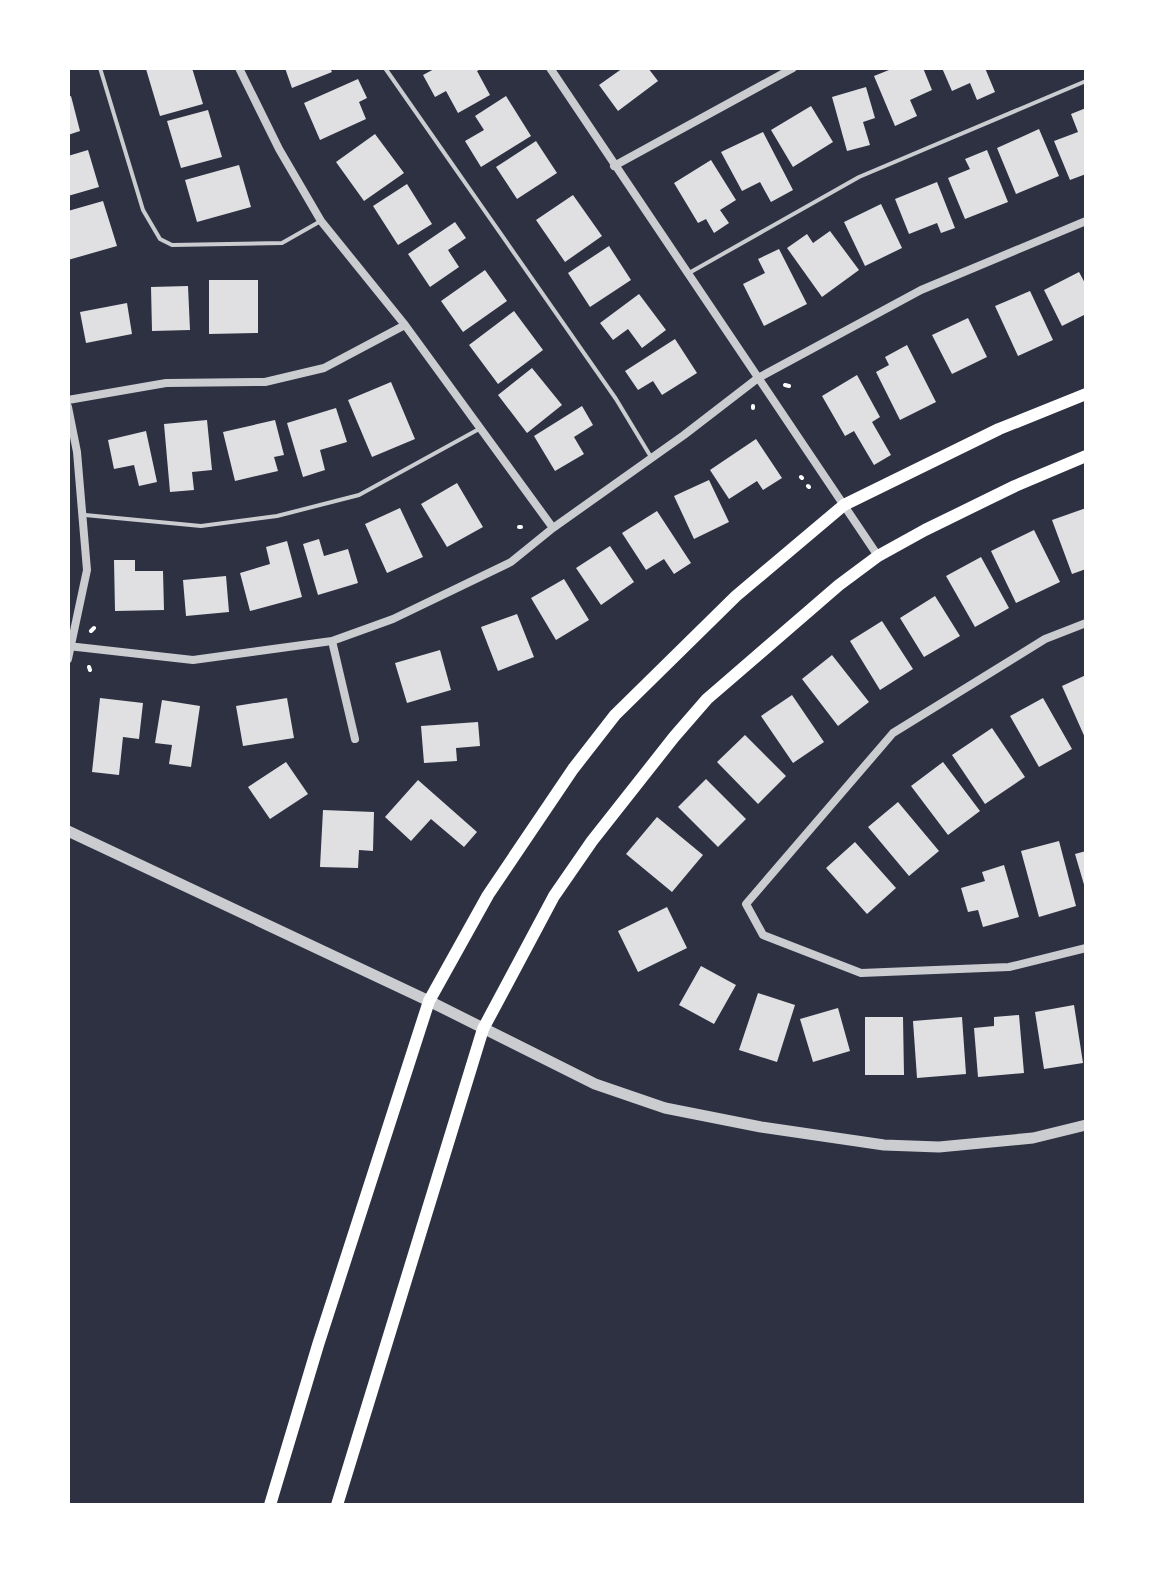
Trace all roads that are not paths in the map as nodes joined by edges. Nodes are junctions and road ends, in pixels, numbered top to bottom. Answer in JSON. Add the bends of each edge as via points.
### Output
{"nodes":[{"id":1,"x":100,"y":68,"type":"edge"},
{"id":2,"x":239,"y":68,"type":"edge"},
{"id":3,"x":385,"y":68,"type":"edge"},
{"id":4,"x":550,"y":68,"type":"edge"},
{"id":5,"x":793,"y":68,"type":"edge"},
{"id":6,"x":1086,"y":81,"type":"edge"},
{"id":7,"x":614,"y":166,"type":"junction"},
{"id":8,"x":321,"y":221,"type":"junction"},
{"id":9,"x":1086,"y":221,"type":"edge"},
{"id":10,"x":687,"y":275,"type":"junction"},
{"id":11,"x":405,"y":325,"type":"junction"},
{"id":12,"x":758,"y":378,"type":"junction"},
{"id":13,"x":1086,"y":394,"type":"edge"},
{"id":14,"x":68,"y":400,"type":"edge"},
{"id":15,"x":68,"y":407,"type":"edge"},
{"id":16,"x":479,"y":428,"type":"junction"},
{"id":17,"x":1086,"y":456,"type":"edge"},
{"id":18,"x":652,"y":459,"type":"junction"},
{"id":19,"x":844,"y":505,"type":"junction"},
{"id":20,"x":82,"y":514,"type":"junction"},
{"id":21,"x":553,"y":528,"type":"junction"},
{"id":22,"x":878,"y":556,"type":"junction"},
{"id":23,"x":1086,"y":623,"type":"edge"},
{"id":24,"x":332,"y":641,"type":"junction"},
{"id":25,"x":69,"y":646,"type":"edge"},
{"id":26,"x":68,"y":659,"type":"edge"},
{"id":27,"x":355,"y":739,"type":"dead end"},
{"id":28,"x":68,"y":831,"type":"edge"},
{"id":29,"x":1086,"y":948,"type":"edge"},
{"id":30,"x":429,"y":1001,"type":"junction"},
{"id":31,"x":483,"y":1029,"type":"junction"},
{"id":32,"x":1086,"y":1125,"type":"edge"},
{"id":33,"x":270,"y":1505,"type":"edge"},
{"id":34,"x":337,"y":1505,"type":"edge"}],
"edges":[{"from":1,"to":8,"type":"lane","via":[[143,210],[160,239],[172,245],[282,243]]},
{"from":2,"to":8,"type":"street"},
{"from":3,"to":18,"type":"lane","via":[[616,399]]},
{"from":4,"to":7,"type":"street"},
{"from":5,"to":7,"type":"street"},
{"from":6,"to":10,"type":"lane","via":[[859,177]]},
{"from":7,"to":10,"type":"street"},
{"from":8,"to":11,"type":"street"},
{"from":9,"to":12,"type":"street","via":[[921,290]]},
{"from":10,"to":12,"type":"street"},
{"from":11,"to":14,"type":"street","via":[[324,368],[265,382],[166,383]]},
{"from":11,"to":16,"type":"street"},
{"from":12,"to":18,"type":"street"},
{"from":12,"to":19,"type":"street"},
{"from":13,"to":19,"type":"main road","via":[[999,429]]},
{"from":15,"to":20,"type":"street"},
{"from":16,"to":20,"type":"lane","via":[[359,495],[277,516],[201,526]]},
{"from":16,"to":21,"type":"street"},
{"from":17,"to":22,"type":"main road"},
{"from":18,"to":21,"type":"street"},
{"from":19,"to":22,"type":"street"},
{"from":19,"to":30,"type":"main road","via":[[736,596],[615,715],[488,895]]},
{"from":20,"to":25,"type":"street","via":[[87,570]]},
{"from":21,"to":24,"type":"street","via":[[511,562],[393,619]]},
{"from":22,"to":31,"type":"main road","via":[[707,699],[674,737],[554,896]]},
{"from":23,"to":29,"type":"street","via":[[1045,639],[893,733],[746,904],[763,935],[861,973],[1009,967]]},
{"from":24,"to":25,"type":"street","via":[[193,660]]},
{"from":24,"to":27,"type":"street"},
{"from":25,"to":26,"type":"street"},
{"from":28,"to":30,"type":"street"},
{"from":30,"to":31,"type":"street"},
{"from":30,"to":33,"type":"main road"},
{"from":31,"to":32,"type":"street","via":[[595,1084],[665,1108],[761,1127],[884,1145],[939,1147],[1033,1138]]},
{"from":31,"to":34,"type":"main road"}]}
